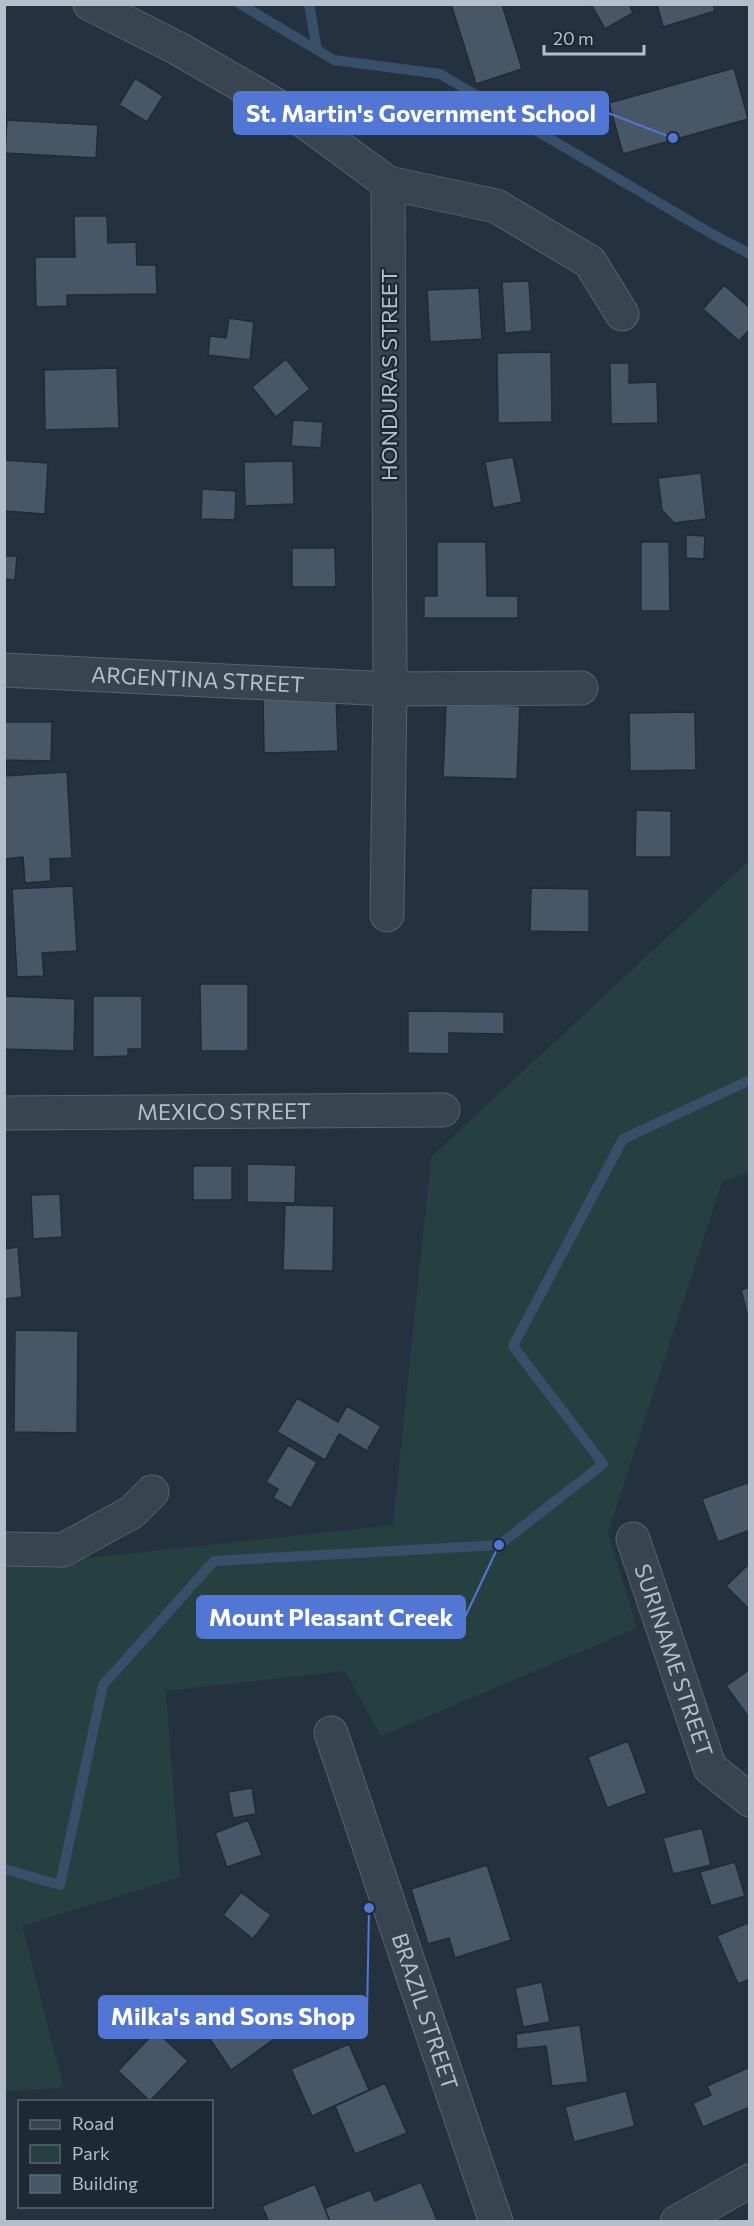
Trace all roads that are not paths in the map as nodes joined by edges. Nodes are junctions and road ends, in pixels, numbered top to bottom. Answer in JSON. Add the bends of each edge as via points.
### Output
{"nodes":[{"id":1,"x":90,"y":4,"type":"edge"},
{"id":2,"x":388,"y":183,"type":"junction"},
{"id":3,"x":622,"y":314,"type":"dead end"},
{"id":4,"x":4,"y":670,"type":"edge"},
{"id":5,"x":581,"y":687,"type":"dead end"},
{"id":6,"x":390,"y":689,"type":"junction"},
{"id":7,"x":387,"y":915,"type":"dead end"},
{"id":8,"x":443,"y":1110,"type":"dead end"},
{"id":9,"x":4,"y":1113,"type":"edge"},
{"id":10,"x":152,"y":1492,"type":"dead end"},
{"id":11,"x":633,"y":1539,"type":"dead end"},
{"id":12,"x":4,"y":1549,"type":"edge"},
{"id":13,"x":331,"y":1733,"type":"dead end"},
{"id":14,"x":750,"y":1800,"type":"edge"},
{"id":15,"x":750,"y":2181,"type":"edge"},
{"id":16,"x":496,"y":2222,"type":"edge"},
{"id":17,"x":677,"y":2222,"type":"edge"}],
"edges":[{"from":1,"to":2,"type":"street","via":[[179,49],[305,122]]},
{"from":2,"to":3,"type":"street","via":[[496,206],[590,262]]},
{"from":2,"to":6,"type":"street","name":"HONDURAS STREET"},
{"from":4,"to":6,"type":"street","name":"ARGENTINA STREET"},
{"from":5,"to":6,"type":"street","name":"ARGENTINA STREET"},
{"from":6,"to":7,"type":"street","name":"HONDURAS STREET"},
{"from":8,"to":9,"type":"street","name":"MEXICO STREET"},
{"from":10,"to":12,"type":"street","via":[[132,1512],[63,1550]]},
{"from":11,"to":14,"type":"street","name":"SURINAME STREET","via":[[710,1768]]},
{"from":13,"to":16,"type":"street","name":"BRAZIL STREET"},
{"from":15,"to":17,"type":"street"}]}
